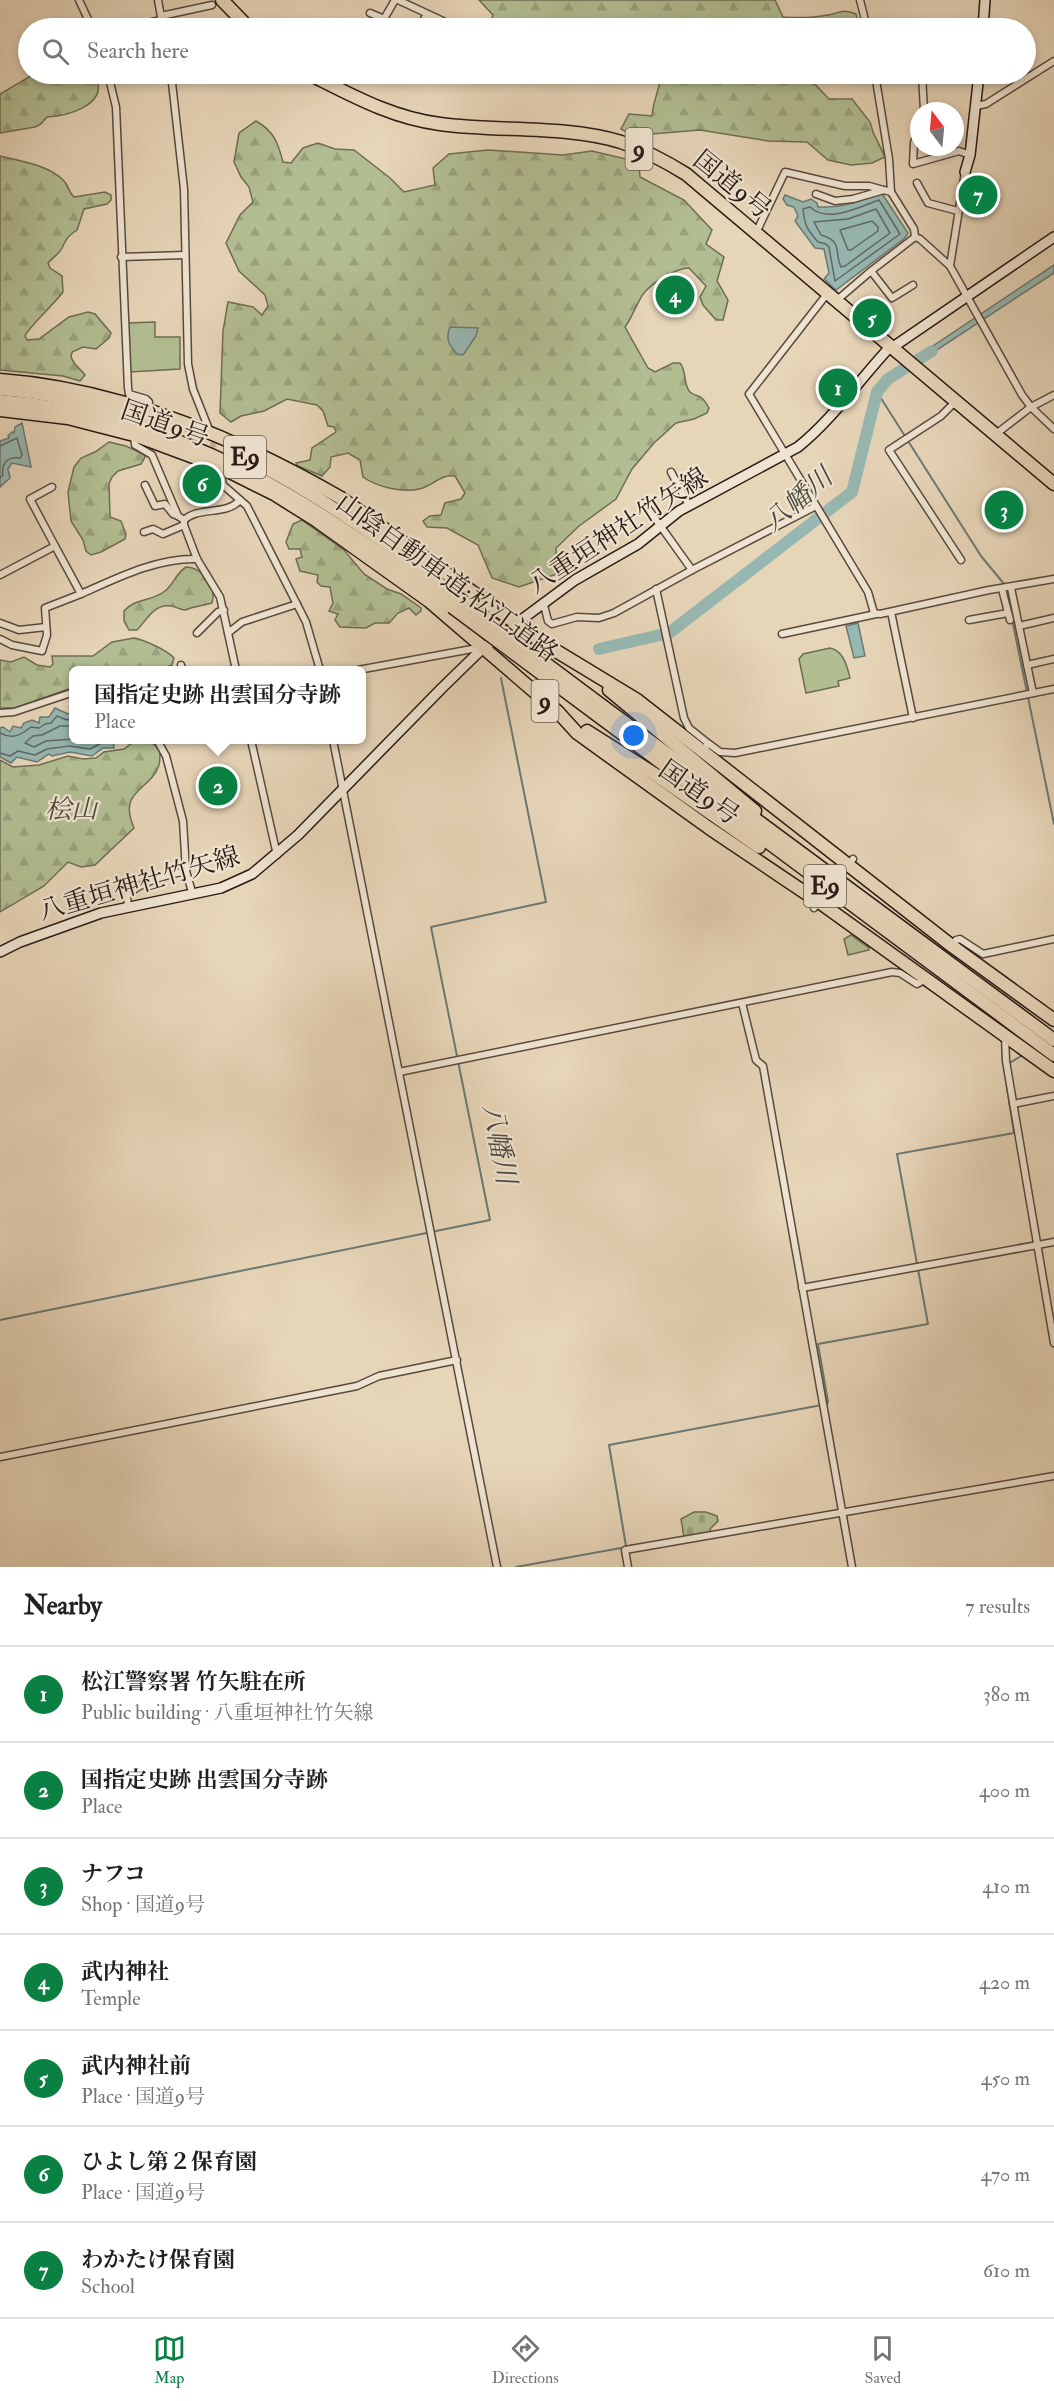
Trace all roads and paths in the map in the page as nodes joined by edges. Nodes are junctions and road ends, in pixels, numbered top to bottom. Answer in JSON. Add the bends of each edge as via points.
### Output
{"nodes":[{"id":1,"x":79,"y":0,"type":"edge"},
{"id":2,"x":158,"y":0,"type":"edge"},
{"id":3,"x":398,"y":0,"type":"edge"},
{"id":4,"x":861,"y":0,"type":"edge"},
{"id":5,"x":986,"y":0,"type":"edge"},
{"id":6,"x":217,"y":3,"type":"edge"},
{"id":7,"x":370,"y":13,"type":"dead end"},
{"id":8,"x":427,"y":14,"type":"junction"},
{"id":9,"x":87,"y":18,"type":"edge"},
{"id":10,"x":161,"y":18,"type":"joint"},
{"id":11,"x":236,"y":18,"type":"edge"},
{"id":12,"x":382,"y":18,"type":"edge"},
{"id":13,"x":385,"y":18,"type":"edge"},
{"id":14,"x":425,"y":18,"type":"edge"},
{"id":15,"x":436,"y":18,"type":"edge"},
{"id":16,"x":865,"y":18,"type":"edge"},
{"id":17,"x":984,"y":18,"type":"edge"},
{"id":18,"x":1054,"y":61,"type":"edge"},
{"id":19,"x":1036,"y":72,"type":"edge"},
{"id":20,"x":110,"y":84,"type":"edge"},
{"id":21,"x":172,"y":84,"type":"edge"},
{"id":22,"x":329,"y":84,"type":"edge"},
{"id":23,"x":877,"y":84,"type":"edge"},
{"id":24,"x":923,"y":84,"type":"edge"},
{"id":25,"x":978,"y":84,"type":"edge"},
{"id":26,"x":1018,"y":84,"type":"edge"},
{"id":27,"x":924,"y":102,"type":"edge"},
{"id":28,"x":976,"y":106,"type":"junction"},
{"id":29,"x":964,"y":153,"type":"edge"},
{"id":30,"x":970,"y":155,"type":"junction"},
{"id":31,"x":912,"y":156,"type":"edge"},
{"id":32,"x":941,"y":156,"type":"edge"},
{"id":33,"x":965,"y":172,"type":"joint"},
{"id":34,"x":917,"y":183,"type":"dead end"},
{"id":35,"x":888,"y":191,"type":"junction"},
{"id":36,"x":816,"y":194,"type":"dead end"},
{"id":37,"x":958,"y":211,"type":"junction"},
{"id":38,"x":756,"y":233,"type":"junction"},
{"id":39,"x":915,"y":237,"type":"junction"},
{"id":40,"x":1054,"y":237,"type":"edge"},
{"id":41,"x":185,"y":255,"type":"junction"},
{"id":42,"x":121,"y":257,"type":"junction"},
{"id":43,"x":950,"y":267,"type":"junction"},
{"id":44,"x":871,"y":271,"type":"junction"},
{"id":45,"x":913,"y":285,"type":"dead end"},
{"id":46,"x":831,"y":297,"type":"junction"},
{"id":47,"x":966,"y":297,"type":"junction"},
{"id":48,"x":890,"y":347,"type":"junction"},
{"id":49,"x":0,"y":380,"type":"edge"},
{"id":50,"x":0,"y":389,"type":"edge"},
{"id":51,"x":1054,"y":395,"type":"edge"},
{"id":52,"x":956,"y":401,"type":"junction"},
{"id":53,"x":2,"y":407,"type":"edge"},
{"id":54,"x":1031,"y":407,"type":"junction"},
{"id":55,"x":148,"y":410,"type":"junction"},
{"id":56,"x":1054,"y":429,"type":"edge"},
{"id":57,"x":210,"y":433,"type":"junction"},
{"id":58,"x":996,"y":434,"type":"junction"},
{"id":59,"x":134,"y":435,"type":"junction"},
{"id":60,"x":785,"y":455,"type":"junction"},
{"id":61,"x":220,"y":466,"type":"junction"},
{"id":62,"x":670,"y":472,"type":"dead end"},
{"id":63,"x":1054,"y":483,"type":"edge"},
{"id":64,"x":145,"y":485,"type":"dead end"},
{"id":65,"x":52,"y":487,"type":"dead end"},
{"id":66,"x":240,"y":500,"type":"junction"},
{"id":67,"x":644,"y":503,"type":"dead end"},
{"id":68,"x":689,"y":505,"type":"junction"},
{"id":69,"x":816,"y":506,"type":"junction"},
{"id":70,"x":182,"y":521,"type":"junction"},
{"id":71,"x":660,"y":524,"type":"junction"},
{"id":72,"x":144,"y":532,"type":"dead end"},
{"id":73,"x":55,"y":546,"type":"junction"},
{"id":74,"x":197,"y":559,"type":"junction"},
{"id":75,"x":961,"y":560,"type":"dead end"},
{"id":76,"x":692,"y":570,"type":"junction"},
{"id":77,"x":0,"y":575,"type":"edge"},
{"id":78,"x":1054,"y":579,"type":"edge"},
{"id":79,"x":1006,"y":588,"type":"junction"},
{"id":80,"x":656,"y":589,"type":"junction"},
{"id":81,"x":81,"y":594,"type":"junction"},
{"id":82,"x":455,"y":602,"type":"junction"},
{"id":83,"x":297,"y":604,"type":"junction"},
{"id":84,"x":544,"y":605,"type":"junction"},
{"id":85,"x":224,"y":610,"type":"junction"},
{"id":86,"x":891,"y":612,"type":"junction"},
{"id":87,"x":1008,"y":612,"type":"junction"},
{"id":88,"x":876,"y":614,"type":"junction"},
{"id":89,"x":1054,"y":618,"type":"edge"},
{"id":90,"x":969,"y":620,"type":"dead end"},
{"id":91,"x":1010,"y":620,"type":"dead end"},
{"id":92,"x":0,"y":623,"type":"edge"},
{"id":93,"x":517,"y":623,"type":"junction"},
{"id":94,"x":1019,"y":626,"type":"junction"},
{"id":95,"x":46,"y":627,"type":"junction"},
{"id":96,"x":197,"y":633,"type":"dead end"},
{"id":97,"x":228,"y":633,"type":"junction"},
{"id":98,"x":782,"y":634,"type":"dead end"},
{"id":99,"x":0,"y":639,"type":"edge"},
{"id":100,"x":484,"y":647,"type":"junction"},
{"id":101,"x":571,"y":659,"type":"junction"},
{"id":102,"x":1054,"y":660,"type":"edge"},
{"id":103,"x":1027,"y":665,"type":"junction"},
{"id":104,"x":235,"y":666,"type":"edge"},
{"id":105,"x":319,"y":666,"type":"edge"},
{"id":106,"x":366,"y":669,"type":"edge"},
{"id":107,"x":1054,"y":689,"type":"edge"},
{"id":108,"x":69,"y":694,"type":"edge"},
{"id":109,"x":1030,"y":694,"type":"junction"},
{"id":110,"x":558,"y":712,"type":"junction"},
{"id":111,"x":600,"y":712,"type":"junction"},
{"id":112,"x":0,"y":713,"type":"edge"},
{"id":113,"x":913,"y":718,"type":"junction"},
{"id":114,"x":159,"y":744,"type":"edge"},
{"id":115,"x":252,"y":744,"type":"edge"},
{"id":116,"x":334,"y":744,"type":"edge"},
{"id":117,"x":706,"y":747,"type":"junction"},
{"id":118,"x":344,"y":786,"type":"junction"},
{"id":119,"x":277,"y":855,"type":"junction"},
{"id":120,"x":186,"y":871,"type":"junction"},
{"id":121,"x":192,"y":892,"type":"junction"},
{"id":122,"x":844,"y":900,"type":"junction"},
{"id":123,"x":128,"y":906,"type":"junction"},
{"id":124,"x":893,"y":923,"type":"junction"},
{"id":125,"x":1054,"y":939,"type":"edge"},
{"id":126,"x":950,"y":947,"type":"junction"},
{"id":127,"x":0,"y":952,"type":"edge"},
{"id":128,"x":926,"y":978,"type":"junction"},
{"id":129,"x":742,"y":1003,"type":"junction"},
{"id":130,"x":1054,"y":1020,"type":"edge"},
{"id":131,"x":1005,"y":1037,"type":"junction"},
{"id":132,"x":1054,"y":1040,"type":"edge"},
{"id":133,"x":1054,"y":1055,"type":"edge"},
{"id":134,"x":1054,"y":1071,"type":"edge"},
{"id":135,"x":399,"y":1072,"type":"junction"},
{"id":136,"x":1054,"y":1096,"type":"edge"},
{"id":137,"x":1013,"y":1104,"type":"junction"},
{"id":138,"x":1054,"y":1242,"type":"edge"},
{"id":139,"x":1037,"y":1245,"type":"junction"},
{"id":140,"x":802,"y":1288,"type":"junction"},
{"id":141,"x":1054,"y":1343,"type":"edge"},
{"id":142,"x":457,"y":1360,"type":"junction"},
{"id":143,"x":0,"y":1457,"type":"edge"},
{"id":144,"x":1054,"y":1476,"type":"edge"},
{"id":145,"x":842,"y":1512,"type":"junction"},
{"id":146,"x":497,"y":1567,"type":"edge"},
{"id":147,"x":628,"y":1567,"type":"edge"},
{"id":148,"x":852,"y":1567,"type":"edge"}],
"edges":[{"from":1,"to":9,"type":"street"},
{"from":2,"to":10,"type":"street"},
{"from":3,"to":8,"type":"street"},
{"from":3,"to":13,"type":"street"},
{"from":4,"to":16,"type":"street"},
{"from":5,"to":17,"type":"main road"},
{"from":6,"to":10,"type":"street"},
{"from":6,"to":11,"type":"highway"},
{"from":7,"to":12,"type":"street"},
{"from":8,"to":14,"type":"street"},
{"from":8,"to":15,"type":"street"},
{"from":18,"to":19,"type":"street"},
{"from":20,"to":42,"type":"street","via":[[116,107]]},
{"from":21,"to":41,"type":"street","via":[[182,166]]},
{"from":22,"to":38,"type":"highway","name":"国道9号","number":"9","via":[[402,117],[440,124],[589,135],[637,148],[686,174]]},
{"from":23,"to":35,"type":"street","via":[[889,159]]},
{"from":24,"to":27,"type":"street"},
{"from":25,"to":28,"type":"main road"},
{"from":26,"to":28,"type":"street"},
{"from":28,"to":30,"type":"main road"},
{"from":29,"to":30,"type":"street"},
{"from":30,"to":33,"type":"main road"},
{"from":31,"to":32,"type":"street","via":[[913,164]]},
{"from":33,"to":37,"type":"street"},
{"from":34,"to":37,"type":"street","via":[[928,203]]},
{"from":35,"to":36,"type":"street","via":[[836,201]]},
{"from":35,"to":38,"type":"street","via":[[785,172]]},
{"from":35,"to":39,"type":"street","via":[[914,229]]},
{"from":37,"to":43,"type":"street"},
{"from":38,"to":46,"type":"highway","name":"国道9号","number":"9"},
{"from":39,"to":43,"type":"street"},
{"from":39,"to":44,"type":"street"},
{"from":40,"to":47,"type":"main road","name":"八重垣神社竹矢線"},
{"from":41,"to":42,"type":"street"},
{"from":41,"to":57,"type":"street","via":[[188,364]]},
{"from":42,"to":55,"type":"street","via":[[129,394],[146,399]]},
{"from":43,"to":47,"type":"street"},
{"from":44,"to":45,"type":"street","via":[[892,298]]},
{"from":44,"to":46,"type":"street"},
{"from":46,"to":48,"type":"highway","name":"国道9号","number":"9"},
{"from":46,"to":60,"type":"street","via":[[749,394]]},
{"from":47,"to":48,"type":"main road","name":"八重垣神社竹矢線"},
{"from":47,"to":54,"type":"street"},
{"from":48,"to":52,"type":"highway","name":"国道9号","number":"9"},
{"from":48,"to":60,"type":"main road","name":"八重垣神社竹矢線","via":[[814,434]]},
{"from":49,"to":55,"type":"highway","name":"国道9号","number":"9","via":[[90,392]]},
{"from":50,"to":82,"type":"highway","name":"山陰自動車道;松江道路","number":"E9","via":[[109,408],[172,427],[233,452],[329,506],[400,554]]},
{"from":51,"to":54,"type":"street"},
{"from":52,"to":58,"type":"highway","name":"国道9号","number":"9"},
{"from":52,"to":75,"type":"street","via":[[941,416],[889,450]]},
{"from":53,"to":59,"type":"highway","name":"国道9号","number":"9"},
{"from":53,"to":82,"type":"highway","name":"山陰自動車道;松江道路","number":"E9","via":[[59,407],[98,416],[169,437],[236,465],[330,519]]},
{"from":54,"to":56,"type":"street"},
{"from":54,"to":58,"type":"street"},
{"from":55,"to":57,"type":"highway","name":"国道9号","number":"9"},
{"from":57,"to":93,"type":"highway","name":"国道9号","number":"9","via":[[341,498]]},
{"from":58,"to":63,"type":"highway","name":"国道9号","number":"9"},
{"from":59,"to":61,"type":"highway","name":"国道9号","number":"9"},
{"from":59,"to":70,"type":"street","via":[[135,445],[152,455]]},
{"from":60,"to":68,"type":"main road","name":"八重垣神社竹矢線"},
{"from":60,"to":69,"type":"street"},
{"from":61,"to":66,"type":"street","via":[[223,485]]},
{"from":61,"to":100,"type":"highway","name":"国道9号","number":"9","via":[[274,494],[351,544]]},
{"from":62,"to":68,"type":"street"},
{"from":64,"to":70,"type":"street","via":[[155,506],[165,504]]},
{"from":65,"to":73,"type":"street","via":[[30,500]]},
{"from":66,"to":70,"type":"street","via":[[231,508],[192,514]]},
{"from":66,"to":83,"type":"street","via":[[247,506]]},
{"from":67,"to":71,"type":"street"},
{"from":68,"to":71,"type":"main road","name":"八重垣神社竹矢線"},
{"from":69,"to":76,"type":"street"},
{"from":69,"to":88,"type":"street","via":[[868,592]]},
{"from":70,"to":72,"type":"street","via":[[163,534],[153,529]]},
{"from":70,"to":74,"type":"street"},
{"from":71,"to":76,"type":"street"},
{"from":71,"to":84,"type":"main road","name":"八重垣神社竹矢線","via":[[638,544],[575,580]]},
{"from":73,"to":77,"type":"street"},
{"from":73,"to":81,"type":"street"},
{"from":74,"to":81,"type":"street","via":[[138,570]]},
{"from":74,"to":85,"type":"street"},
{"from":76,"to":80,"type":"street"},
{"from":78,"to":79,"type":"street"},
{"from":79,"to":86,"type":"street"},
{"from":79,"to":87,"type":"street"},
{"from":79,"to":94,"type":"street"},
{"from":80,"to":84,"type":"street","via":[[614,614],[599,618],[577,617],[552,624]]},
{"from":80,"to":117,"type":"street","via":[[684,718]]},
{"from":81,"to":95,"type":"street","via":[[45,608]]},
{"from":82,"to":111,"type":"highway","name":"山陰自動車道;松江道路","number":"E9","bridge":true},
{"from":83,"to":97,"type":"street","via":[[242,622]]},
{"from":83,"to":105,"type":"street"},
{"from":84,"to":93,"type":"main road","name":"八重垣神社竹矢線"},
{"from":85,"to":96,"type":"street"},
{"from":85,"to":97,"type":"street"},
{"from":86,"to":88,"type":"street"},
{"from":86,"to":113,"type":"street"},
{"from":87,"to":90,"type":"street"},
{"from":87,"to":91,"type":"street"},
{"from":88,"to":98,"type":"street"},
{"from":89,"to":94,"type":"street"},
{"from":92,"to":95,"type":"street","via":[[19,630]]},
{"from":93,"to":100,"type":"main road","name":"八重垣神社竹矢線"},
{"from":93,"to":101,"type":"highway","name":"国道9号","number":"9"},
{"from":94,"to":103,"type":"street"},
{"from":95,"to":99,"type":"street","via":[[42,651]]},
{"from":97,"to":104,"type":"street"},
{"from":100,"to":106,"type":"street"},
{"from":100,"to":110,"type":"highway","name":"国道9号","number":"9"},
{"from":100,"to":118,"type":"main road","name":"八重垣神社竹矢線"},
{"from":101,"to":117,"type":"highway","name":"国道9号","number":"9"},
{"from":101,"to":124,"type":"highway"},
{"from":102,"to":103,"type":"street"},
{"from":103,"to":109,"type":"street"},
{"from":107,"to":109,"type":"street"},
{"from":108,"to":112,"type":"street"},
{"from":109,"to":113,"type":"street"},
{"from":110,"to":122,"type":"highway"},
{"from":110,"to":128,"type":"highway","name":"国道9号","number":"9","via":[[577,733]]},
{"from":111,"to":122,"type":"highway","name":"山陰自動車道;松江道路","number":"E9"},
{"from":111,"to":124,"type":"highway","name":"山陰自動車道;松江道路","number":"E9"},
{"from":113,"to":117,"type":"street","via":[[735,753],[720,753]]},
{"from":114,"to":120,"type":"street","via":[[183,821]]},
{"from":115,"to":119,"type":"street"},
{"from":116,"to":118,"type":"street"},
{"from":117,"to":126,"type":"highway","name":"国道9号","number":"9"},
{"from":118,"to":119,"type":"main road","name":"八重垣神社竹矢線"},
{"from":118,"to":135,"type":"street"},
{"from":119,"to":121,"type":"main road","name":"八重垣神社竹矢線","via":[[238,882]]},
{"from":120,"to":121,"type":"street"},
{"from":120,"to":123,"type":"street","via":[[131,892],[127,896]]},
{"from":121,"to":123,"type":"main road","name":"八重垣神社竹矢線"},
{"from":122,"to":133,"type":"highway","name":"山陰自動車道;松江道路","number":"E9"},
{"from":123,"to":127,"type":"main road","name":"八重垣神社竹矢線","via":[[69,923]]},
{"from":124,"to":132,"type":"highway","name":"山陰自動車道;松江道路","number":"E9"},
{"from":125,"to":126,"type":"street","via":[[983,954],[960,939]]},
{"from":126,"to":130,"type":"highway","name":"国道9号","number":"9"},
{"from":128,"to":129,"type":"street","via":[[917,984],[892,972]]},
{"from":128,"to":131,"type":"highway","name":"国道9号","number":"9"},
{"from":129,"to":135,"type":"street"},
{"from":129,"to":140,"type":"street","via":[[756,1060],[763,1066]]},
{"from":131,"to":134,"type":"highway","name":"国道9号","number":"9"},
{"from":131,"to":137,"type":"street"},
{"from":135,"to":142,"type":"street"},
{"from":136,"to":137,"type":"street"},
{"from":137,"to":139,"type":"street"},
{"from":138,"to":139,"type":"street"},
{"from":139,"to":140,"type":"street"},
{"from":139,"to":141,"type":"street"},
{"from":140,"to":145,"type":"street"},
{"from":142,"to":143,"type":"street","via":[[379,1376],[357,1386]]},
{"from":142,"to":146,"type":"street"},
{"from":144,"to":145,"type":"street"},
{"from":145,"to":147,"type":"street","via":[[625,1550]]},
{"from":145,"to":148,"type":"street"}]}
